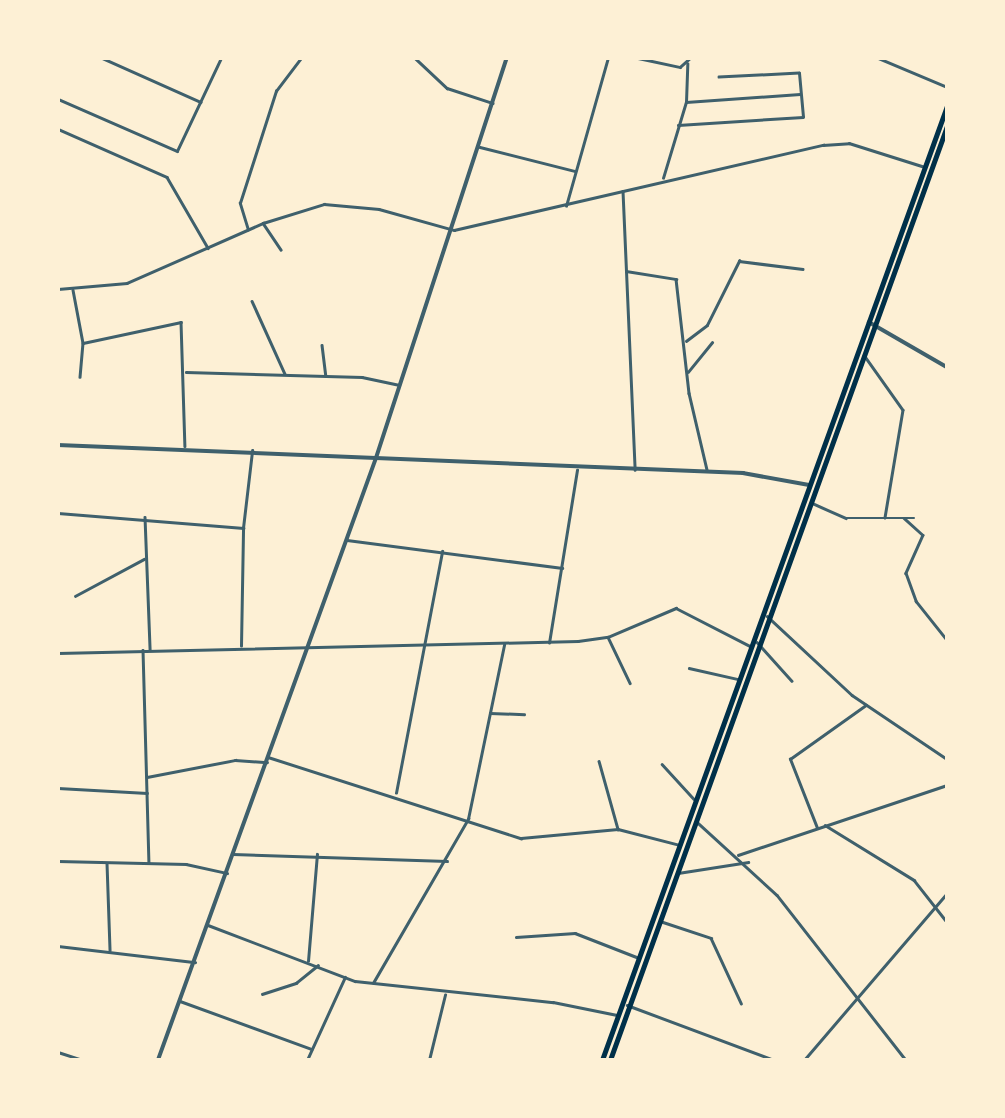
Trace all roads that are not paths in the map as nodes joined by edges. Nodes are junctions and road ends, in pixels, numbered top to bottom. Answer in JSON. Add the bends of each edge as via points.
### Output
{"nodes":[{"id":1,"x":102,"y":58,"type":"edge"},
{"id":2,"x":221,"y":58,"type":"edge"},
{"id":3,"x":301,"y":58,"type":"edge"},
{"id":4,"x":415,"y":58,"type":"edge"},
{"id":5,"x":507,"y":58,"type":"edge"},
{"id":6,"x":608,"y":58,"type":"edge"},
{"id":7,"x":638,"y":58,"type":"edge"},
{"id":8,"x":690,"y":58,"type":"edge"},
{"id":9,"x":878,"y":58,"type":"edge"},
{"id":10,"x":687,"y":64,"type":"junction"},
{"id":11,"x":719,"y":77,"type":"dead end"},
{"id":12,"x":947,"y":87,"type":"edge"},
{"id":13,"x":800,"y":94,"type":"junction"},
{"id":14,"x":58,"y":99,"type":"edge"},
{"id":15,"x":201,"y":102,"type":"junction"},
{"id":16,"x":686,"y":102,"type":"junction"},
{"id":17,"x":493,"y":103,"type":"junction"},
{"id":18,"x":947,"y":106,"type":"edge"},
{"id":19,"x":678,"y":124,"type":"junction"},
{"id":20,"x":947,"y":126,"type":"edge"},
{"id":21,"x":58,"y":129,"type":"edge"},
{"id":22,"x":941,"y":144,"type":"junction"},
{"id":23,"x":947,"y":144,"type":"edge"},
{"id":24,"x":480,"y":147,"type":"junction"},
{"id":25,"x":925,"y":167,"type":"junction"},
{"id":26,"x":575,"y":171,"type":"junction"},
{"id":27,"x":663,"y":178,"type":"junction"},
{"id":28,"x":623,"y":191,"type":"junction"},
{"id":29,"x":566,"y":206,"type":"junction"},
{"id":30,"x":263,"y":223,"type":"junction"},
{"id":31,"x":248,"y":230,"type":"junction"},
{"id":32,"x":454,"y":230,"type":"junction"},
{"id":33,"x":208,"y":248,"type":"junction"},
{"id":34,"x":281,"y":250,"type":"dead end"},
{"id":35,"x":802,"y":268,"type":"dead end"},
{"id":36,"x":626,"y":271,"type":"junction"},
{"id":37,"x":58,"y":289,"type":"edge"},
{"id":38,"x":72,"y":289,"type":"junction"},
{"id":39,"x":252,"y":301,"type":"dead end"},
{"id":40,"x":869,"y":322,"type":"junction"},
{"id":41,"x":876,"y":325,"type":"junction"},
{"id":42,"x":685,"y":342,"type":"junction"},
{"id":43,"x":712,"y":342,"type":"dead end"},
{"id":44,"x":83,"y":343,"type":"junction"},
{"id":45,"x":322,"y":345,"type":"dead end"},
{"id":46,"x":864,"y":355,"type":"junction"},
{"id":47,"x":947,"y":367,"type":"edge"},
{"id":48,"x":186,"y":372,"type":"junction"},
{"id":49,"x":688,"y":372,"type":"junction"},
{"id":50,"x":285,"y":375,"type":"junction"},
{"id":51,"x":326,"y":376,"type":"junction"},
{"id":52,"x":80,"y":377,"type":"dead end"},
{"id":53,"x":401,"y":386,"type":"junction"},
{"id":54,"x":58,"y":445,"type":"edge"},
{"id":55,"x":185,"y":446,"type":"junction"},
{"id":56,"x":252,"y":452,"type":"junction"},
{"id":57,"x":376,"y":458,"type":"junction"},
{"id":58,"x":577,"y":470,"type":"junction"},
{"id":59,"x":635,"y":470,"type":"junction"},
{"id":60,"x":707,"y":472,"type":"junction"},
{"id":61,"x":809,"y":485,"type":"junction"},
{"id":62,"x":810,"y":502,"type":"junction"},
{"id":63,"x":58,"y":513,"type":"edge"},
{"id":64,"x":145,"y":517,"type":"junction"},
{"id":65,"x":885,"y":517,"type":"junction"},
{"id":66,"x":904,"y":518,"type":"junction"},
{"id":67,"x":914,"y":518,"type":"dead end"},
{"id":68,"x":243,"y":528,"type":"junction"},
{"id":69,"x":346,"y":540,"type":"junction"},
{"id":70,"x":442,"y":551,"type":"junction"},
{"id":71,"x":144,"y":559,"type":"junction"},
{"id":72,"x":562,"y":568,"type":"junction"},
{"id":73,"x":75,"y":596,"type":"dead end"},
{"id":74,"x":767,"y":616,"type":"junction"},
{"id":75,"x":608,"y":637,"type":"junction"},
{"id":76,"x":947,"y":640,"type":"edge"},
{"id":77,"x":757,"y":642,"type":"junction"},
{"id":78,"x":549,"y":643,"type":"junction"},
{"id":79,"x":429,"y":644,"type":"junction"},
{"id":80,"x":504,"y":645,"type":"junction"},
{"id":81,"x":241,"y":646,"type":"junction"},
{"id":82,"x":750,"y":646,"type":"junction"},
{"id":83,"x":310,"y":648,"type":"junction"},
{"id":84,"x":143,"y":650,"type":"junction"},
{"id":85,"x":150,"y":650,"type":"junction"},
{"id":86,"x":58,"y":653,"type":"edge"},
{"id":87,"x":689,"y":668,"type":"dead end"},
{"id":88,"x":738,"y":679,"type":"junction"},
{"id":89,"x":792,"y":681,"type":"dead end"},
{"id":90,"x":630,"y":683,"type":"dead end"},
{"id":91,"x":866,"y":705,"type":"junction"},
{"id":92,"x":490,"y":713,"type":"junction"},
{"id":93,"x":524,"y":714,"type":"dead end"},
{"id":94,"x":268,"y":759,"type":"junction"},
{"id":95,"x":947,"y":759,"type":"edge"},
{"id":96,"x":599,"y":761,"type":"dead end"},
{"id":97,"x":662,"y":764,"type":"dead end"},
{"id":98,"x":147,"y":777,"type":"junction"},
{"id":99,"x":947,"y":785,"type":"edge"},
{"id":100,"x":58,"y":788,"type":"edge"},
{"id":101,"x":147,"y":793,"type":"junction"},
{"id":102,"x":396,"y":793,"type":"junction"},
{"id":103,"x":694,"y":799,"type":"junction"},
{"id":104,"x":468,"y":819,"type":"junction"},
{"id":105,"x":694,"y":820,"type":"junction"},
{"id":106,"x":825,"y":825,"type":"junction"},
{"id":107,"x":817,"y":828,"type":"junction"},
{"id":108,"x":618,"y":829,"type":"junction"},
{"id":109,"x":680,"y":845,"type":"junction"},
{"id":110,"x":233,"y":854,"type":"junction"},
{"id":111,"x":317,"y":854,"type":"junction"},
{"id":112,"x":738,"y":855,"type":"junction"},
{"id":113,"x":58,"y":861,"type":"edge"},
{"id":114,"x":447,"y":861,"type":"junction"},
{"id":115,"x":108,"y":862,"type":"junction"},
{"id":116,"x":149,"y":862,"type":"junction"},
{"id":117,"x":748,"y":862,"type":"junction"},
{"id":118,"x":227,"y":873,"type":"junction"},
{"id":119,"x":676,"y":874,"type":"junction"},
{"id":120,"x":947,"y":893,"type":"edge"},
{"id":121,"x":938,"y":904,"type":"junction"},
{"id":122,"x":659,"y":921,"type":"junction"},
{"id":123,"x":947,"y":922,"type":"edge"},
{"id":124,"x":208,"y":925,"type":"junction"},
{"id":125,"x":516,"y":937,"type":"dead end"},
{"id":126,"x":58,"y":946,"type":"edge"},
{"id":127,"x":110,"y":950,"type":"junction"},
{"id":128,"x":639,"y":958,"type":"junction"},
{"id":129,"x":308,"y":961,"type":"junction"},
{"id":130,"x":195,"y":962,"type":"junction"},
{"id":131,"x":318,"y":965,"type":"junction"},
{"id":132,"x":345,"y":977,"type":"junction"},
{"id":133,"x":373,"y":984,"type":"junction"},
{"id":134,"x":262,"y":994,"type":"dead end"},
{"id":135,"x":445,"y":995,"type":"junction"},
{"id":136,"x":858,"y":997,"type":"junction"},
{"id":137,"x":180,"y":1001,"type":"junction"},
{"id":138,"x":741,"y":1003,"type":"dead end"},
{"id":139,"x":627,"y":1005,"type":"junction"},
{"id":140,"x":617,"y":1016,"type":"junction"},
{"id":141,"x":312,"y":1049,"type":"junction"},
{"id":142,"x":58,"y":1052,"type":"edge"},
{"id":143,"x":83,"y":1060,"type":"edge"},
{"id":144,"x":158,"y":1060,"type":"edge"},
{"id":145,"x":307,"y":1060,"type":"edge"},
{"id":146,"x":429,"y":1060,"type":"edge"},
{"id":147,"x":602,"y":1060,"type":"edge"},
{"id":148,"x":610,"y":1060,"type":"edge"},
{"id":149,"x":774,"y":1060,"type":"edge"},
{"id":150,"x":804,"y":1060,"type":"edge"},
{"id":151,"x":906,"y":1060,"type":"edge"}],
"edges":[{"from":1,"to":15,"type":"street"},
{"from":2,"to":15,"type":"street"},
{"from":3,"to":31,"type":"street","via":[[276,91],[240,203]]},
{"from":4,"to":17,"type":"street","via":[[447,88]]},
{"from":5,"to":17,"type":"street"},
{"from":6,"to":26,"type":"street"},
{"from":7,"to":10,"type":"street"},
{"from":8,"to":10,"type":"street"},
{"from":9,"to":12,"type":"street"},
{"from":10,"to":16,"type":"street"},
{"from":11,"to":13,"type":"street","via":[[799,73]]},
{"from":13,"to":16,"type":"street"},
{"from":13,"to":19,"type":"street","via":[[803,117]]},
{"from":14,"to":15,"type":"street","via":[[173,151],[181,148]]},
{"from":16,"to":19,"type":"street"},
{"from":17,"to":24,"type":"street"},
{"from":18,"to":25,"type":"main road"},
{"from":19,"to":27,"type":"street"},
{"from":20,"to":22,"type":"main road"},
{"from":21,"to":33,"type":"street","via":[[166,177]]},
{"from":22,"to":23,"type":"street"},
{"from":22,"to":41,"type":"main road"},
{"from":24,"to":26,"type":"street"},
{"from":24,"to":32,"type":"street"},
{"from":25,"to":27,"type":"street","via":[[839,143]]},
{"from":25,"to":40,"type":"main road"},
{"from":26,"to":29,"type":"street"},
{"from":27,"to":28,"type":"street"},
{"from":28,"to":29,"type":"street"},
{"from":28,"to":36,"type":"street"},
{"from":29,"to":32,"type":"street"},
{"from":30,"to":31,"type":"street"},
{"from":30,"to":32,"type":"street","via":[[324,204],[379,209]]},
{"from":30,"to":34,"type":"street"},
{"from":31,"to":33,"type":"street"},
{"from":32,"to":53,"type":"street"},
{"from":33,"to":38,"type":"street","via":[[127,283]]},
{"from":35,"to":42,"type":"street","via":[[739,261],[707,325]]},
{"from":36,"to":42,"type":"street","via":[[676,279]]},
{"from":36,"to":59,"type":"street"},
{"from":37,"to":38,"type":"street"},
{"from":38,"to":44,"type":"street"},
{"from":39,"to":50,"type":"street"},
{"from":40,"to":41,"type":"street"},
{"from":40,"to":61,"type":"main road"},
{"from":41,"to":46,"type":"main road"},
{"from":41,"to":47,"type":"street"},
{"from":42,"to":49,"type":"street"},
{"from":43,"to":49,"type":"street"},
{"from":44,"to":48,"type":"street","via":[[181,322]]},
{"from":44,"to":52,"type":"street"},
{"from":45,"to":51,"type":"street"},
{"from":46,"to":62,"type":"main road"},
{"from":46,"to":65,"type":"street","via":[[903,410]]},
{"from":48,"to":50,"type":"street"},
{"from":48,"to":55,"type":"street"},
{"from":49,"to":60,"type":"street"},
{"from":50,"to":51,"type":"street"},
{"from":51,"to":53,"type":"street","via":[[371,377]]},
{"from":53,"to":57,"type":"street"},
{"from":54,"to":55,"type":"street"},
{"from":55,"to":56,"type":"street"},
{"from":56,"to":57,"type":"street"},
{"from":56,"to":68,"type":"street"},
{"from":57,"to":58,"type":"street"},
{"from":57,"to":69,"type":"street"},
{"from":58,"to":59,"type":"street"},
{"from":58,"to":72,"type":"street"},
{"from":59,"to":60,"type":"street"},
{"from":60,"to":61,"type":"street"},
{"from":61,"to":82,"type":"main road"},
{"from":62,"to":65,"type":"street","via":[[846,518]]},
{"from":62,"to":74,"type":"main road"},
{"from":63,"to":64,"type":"street"},
{"from":64,"to":68,"type":"street"},
{"from":64,"to":71,"type":"street"},
{"from":65,"to":66,"type":"street"},
{"from":66,"to":67,"type":"street"},
{"from":66,"to":76,"type":"street","via":[[923,535],[906,573],[916,601]]},
{"from":68,"to":81,"type":"street"},
{"from":69,"to":70,"type":"street"},
{"from":69,"to":83,"type":"street"},
{"from":70,"to":72,"type":"street"},
{"from":70,"to":79,"type":"street"},
{"from":71,"to":73,"type":"street"},
{"from":71,"to":85,"type":"street"},
{"from":72,"to":78,"type":"street"},
{"from":74,"to":77,"type":"main road"},
{"from":74,"to":91,"type":"street"},
{"from":75,"to":78,"type":"street"},
{"from":75,"to":82,"type":"street","via":[[676,608]]},
{"from":75,"to":90,"type":"street"},
{"from":77,"to":89,"type":"street"},
{"from":77,"to":105,"type":"main road"},
{"from":78,"to":80,"type":"street"},
{"from":79,"to":80,"type":"street"},
{"from":79,"to":83,"type":"street"},
{"from":79,"to":102,"type":"street"},
{"from":80,"to":92,"type":"street"},
{"from":81,"to":83,"type":"street"},
{"from":81,"to":85,"type":"street"},
{"from":82,"to":88,"type":"main road"},
{"from":83,"to":94,"type":"street"},
{"from":84,"to":85,"type":"street"},
{"from":84,"to":86,"type":"street"},
{"from":84,"to":98,"type":"street"},
{"from":87,"to":88,"type":"street"},
{"from":88,"to":103,"type":"main road"},
{"from":91,"to":95,"type":"street"},
{"from":91,"to":107,"type":"street","via":[[790,759]]},
{"from":92,"to":93,"type":"street"},
{"from":92,"to":104,"type":"street"},
{"from":94,"to":98,"type":"street","via":[[235,760]]},
{"from":94,"to":102,"type":"street"},
{"from":94,"to":110,"type":"street"},
{"from":96,"to":108,"type":"street"},
{"from":97,"to":103,"type":"street"},
{"from":98,"to":101,"type":"street"},
{"from":99,"to":106,"type":"street"},
{"from":100,"to":101,"type":"street"},
{"from":101,"to":116,"type":"street"},
{"from":102,"to":104,"type":"street"},
{"from":103,"to":109,"type":"main road"},
{"from":104,"to":108,"type":"street","via":[[532,839]]},
{"from":104,"to":114,"type":"street"},
{"from":105,"to":112,"type":"street"},
{"from":105,"to":119,"type":"main road"},
{"from":106,"to":107,"type":"street"},
{"from":106,"to":121,"type":"street","via":[[914,880]]},
{"from":107,"to":112,"type":"street"},
{"from":108,"to":109,"type":"street"},
{"from":109,"to":128,"type":"main road"},
{"from":110,"to":111,"type":"street"},
{"from":110,"to":118,"type":"street"},
{"from":111,"to":114,"type":"street"},
{"from":111,"to":129,"type":"street"},
{"from":112,"to":117,"type":"street"},
{"from":113,"to":115,"type":"street"},
{"from":114,"to":133,"type":"street"},
{"from":115,"to":116,"type":"street"},
{"from":115,"to":127,"type":"street"},
{"from":116,"to":118,"type":"street"},
{"from":117,"to":119,"type":"street"},
{"from":117,"to":136,"type":"street"},
{"from":118,"to":124,"type":"street"},
{"from":119,"to":122,"type":"main road"},
{"from":120,"to":121,"type":"street"},
{"from":121,"to":123,"type":"street"},
{"from":121,"to":136,"type":"street"},
{"from":122,"to":138,"type":"street","via":[[711,938]]},
{"from":122,"to":139,"type":"main road"},
{"from":124,"to":129,"type":"street"},
{"from":124,"to":130,"type":"street"},
{"from":125,"to":128,"type":"street","via":[[575,933]]},
{"from":126,"to":127,"type":"street"},
{"from":127,"to":130,"type":"street"},
{"from":128,"to":140,"type":"main road"},
{"from":129,"to":131,"type":"street"},
{"from":130,"to":137,"type":"street"},
{"from":131,"to":132,"type":"street"},
{"from":131,"to":134,"type":"street","via":[[296,983]]},
{"from":132,"to":133,"type":"street"},
{"from":132,"to":141,"type":"street"},
{"from":133,"to":135,"type":"street"},
{"from":135,"to":140,"type":"street","via":[[553,1002]]},
{"from":135,"to":146,"type":"street"},
{"from":136,"to":150,"type":"street"},
{"from":136,"to":151,"type":"street"},
{"from":137,"to":141,"type":"street"},
{"from":137,"to":144,"type":"street"},
{"from":139,"to":148,"type":"main road"},
{"from":139,"to":149,"type":"street"},
{"from":140,"to":147,"type":"main road"},
{"from":141,"to":145,"type":"street"},
{"from":142,"to":143,"type":"street"}]}
